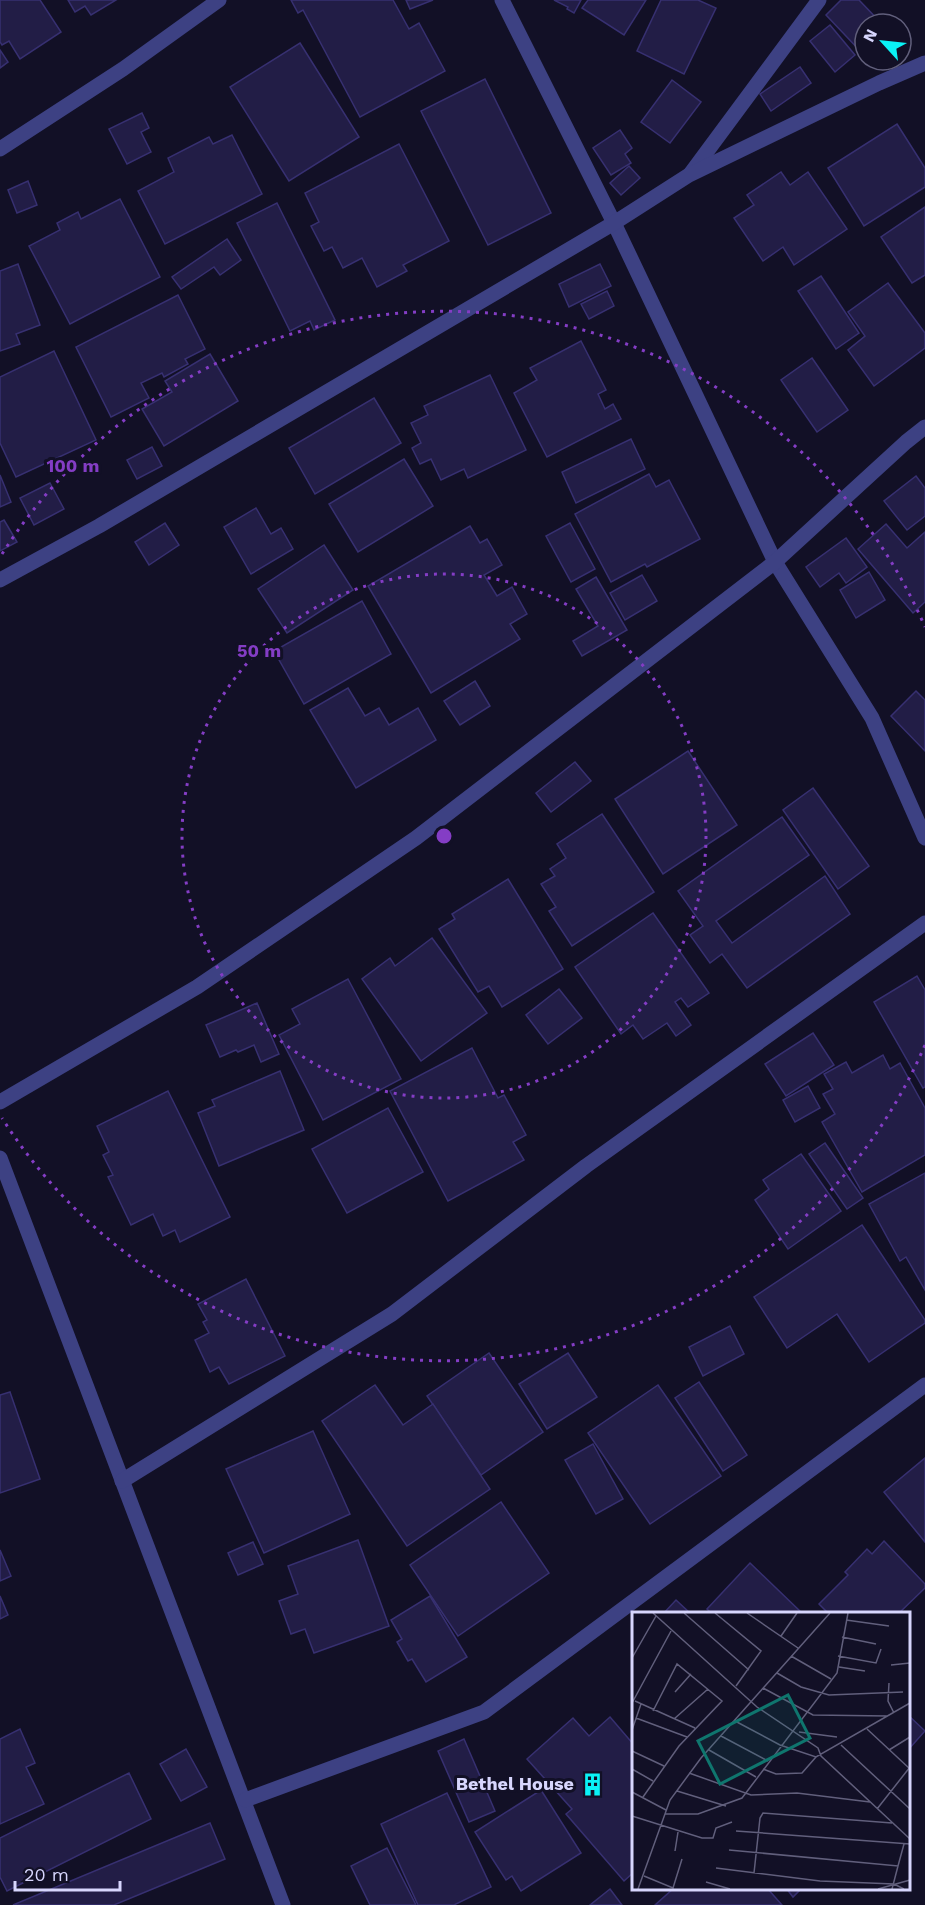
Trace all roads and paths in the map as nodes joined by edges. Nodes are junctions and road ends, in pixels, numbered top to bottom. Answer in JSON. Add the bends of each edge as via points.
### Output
{"nodes":[{"id":1,"x":219,"y":0,"type":"edge"},
{"id":2,"x":502,"y":0,"type":"edge"},
{"id":3,"x":819,"y":0,"type":"edge"},
{"id":4,"x":925,"y":63,"type":"edge"},
{"id":5,"x":0,"y":149,"type":"edge"},
{"id":6,"x":689,"y":175,"type":"junction"},
{"id":7,"x":614,"y":223,"type":"junction"},
{"id":8,"x":925,"y":427,"type":"edge"},
{"id":9,"x":775,"y":562,"type":"junction"},
{"id":10,"x":0,"y":580,"type":"edge"},
{"id":11,"x":925,"y":838,"type":"edge"},
{"id":12,"x":925,"y":923,"type":"edge"},
{"id":13,"x":0,"y":1102,"type":"edge"},
{"id":14,"x":0,"y":1158,"type":"edge"},
{"id":15,"x":925,"y":1385,"type":"edge"},
{"id":16,"x":122,"y":1481,"type":"junction"},
{"id":17,"x":245,"y":1800,"type":"junction"},
{"id":18,"x":283,"y":1905,"type":"edge"}],
"edges":[{"from":1,"to":5,"type":"street","via":[[123,69]]},
{"from":2,"to":7,"type":"street"},
{"from":3,"to":6,"type":"street"},
{"from":4,"to":6,"type":"street"},
{"from":6,"to":7,"type":"street"},
{"from":7,"to":9,"type":"street"},
{"from":7,"to":10,"type":"street"},
{"from":8,"to":9,"type":"street"},
{"from":9,"to":11,"type":"street","via":[[872,718]]},
{"from":9,"to":13,"type":"street","via":[[416,838],[197,987]]},
{"from":12,"to":16,"type":"street","via":[[595,1160],[392,1314]]},
{"from":14,"to":16,"type":"street"},
{"from":15,"to":17,"type":"street","via":[[484,1712]]},
{"from":16,"to":17,"type":"street"},
{"from":17,"to":18,"type":"street"}]}
